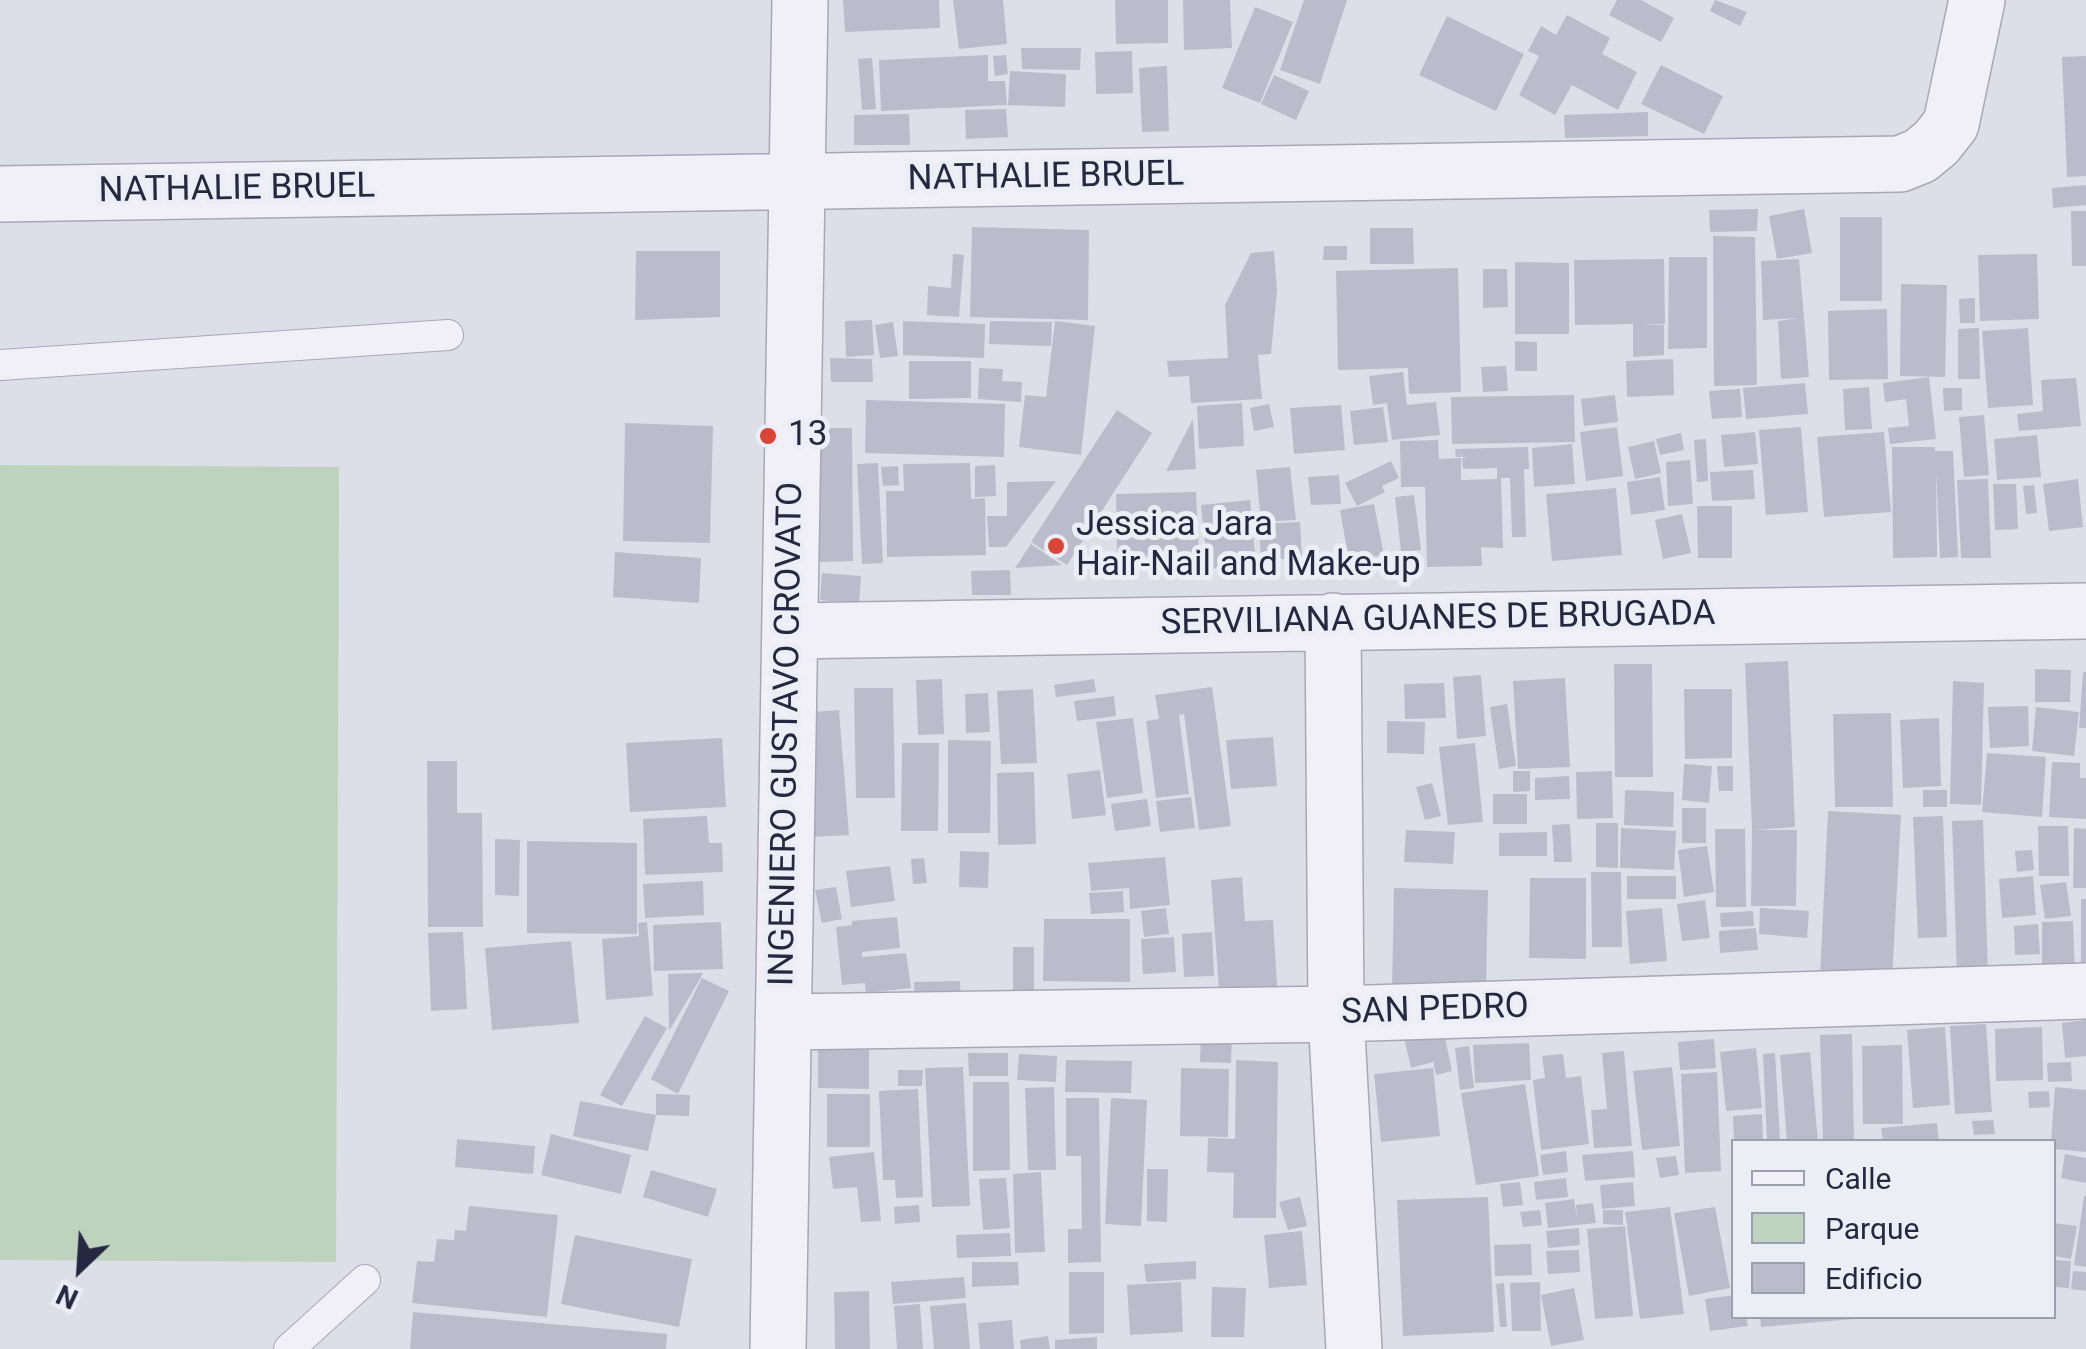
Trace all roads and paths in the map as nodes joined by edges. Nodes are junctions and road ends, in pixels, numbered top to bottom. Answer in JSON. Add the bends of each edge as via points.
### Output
{"nodes":[{"id":1,"x":800,"y":0,"type":"edge"},
{"id":2,"x":1976,"y":0,"type":"edge"},
{"id":3,"x":797,"y":182,"type":"junction"},
{"id":4,"x":0,"y":194,"type":"edge"},
{"id":5,"x":448,"y":336,"type":"dead end"},
{"id":6,"x":0,"y":365,"type":"edge"},
{"id":7,"x":2086,"y":612,"type":"edge"},
{"id":8,"x":1333,"y":620,"type":"junction"},
{"id":9,"x":790,"y":630,"type":"junction"},
{"id":10,"x":2086,"y":991,"type":"edge"},
{"id":11,"x":1336,"y":1014,"type":"junction"},
{"id":12,"x":784,"y":1022,"type":"junction"},
{"id":13,"x":365,"y":1280,"type":"dead end"},
{"id":14,"x":290,"y":1349,"type":"edge"},
{"id":15,"x":778,"y":1349,"type":"edge"},
{"id":16,"x":1354,"y":1349,"type":"edge"}],
"edges":[{"from":1,"to":3,"type":"street","name":"INGENIERO GUSTAVO CROVATO"},
{"from":2,"to":3,"type":"street","name":"NATHALIE BRUEL","via":[[1950,124],[1920,156],[1900,164]]},
{"from":3,"to":4,"type":"street","name":"NATHALIE BRUEL"},
{"from":3,"to":9,"type":"street","name":"INGENIERO GUSTAVO CROVATO"},
{"from":5,"to":6,"type":"lane"},
{"from":7,"to":8,"type":"street","name":"SERVILIANA GUANES DE BRUGADA"},
{"from":8,"to":9,"type":"street","name":"SERVILIANA GUANES DE BRUGADA"},
{"from":8,"to":11,"type":"street"},
{"from":9,"to":12,"type":"street","name":"INGENIERO GUSTAVO CROVATO"},
{"from":10,"to":11,"type":"street","name":"SAN PEDRO"},
{"from":11,"to":12,"type":"street","name":"SAN PEDRO"},
{"from":11,"to":16,"type":"street"},
{"from":12,"to":15,"type":"street","name":"INGENIERO GUSTAVO CROVATO"},
{"from":13,"to":14,"type":"lane"}]}
